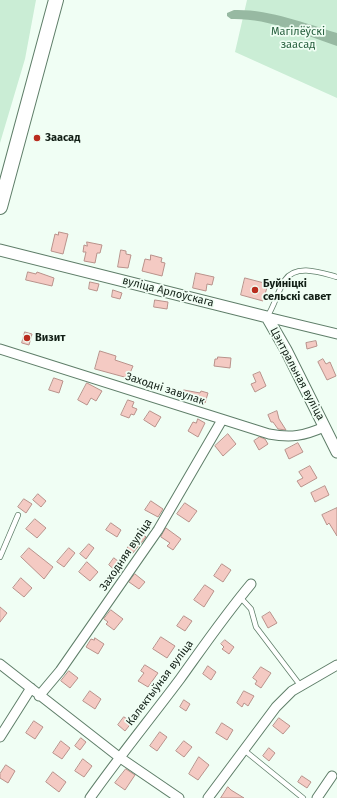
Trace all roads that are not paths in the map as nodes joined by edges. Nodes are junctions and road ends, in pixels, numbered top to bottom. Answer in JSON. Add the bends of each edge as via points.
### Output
{"nodes":[{"id":1,"x":56,"y":0,"type":"edge"},
{"id":2,"x":0,"y":207,"type":"edge"},
{"id":3,"x":0,"y":250,"type":"edge"},
{"id":4,"x":337,"y":277,"type":"edge"},
{"id":5,"x":267,"y":317,"type":"junction"},
{"id":6,"x":337,"y":334,"type":"edge"},
{"id":7,"x":0,"y":349,"type":"edge"},
{"id":8,"x":222,"y":420,"type":"junction"},
{"id":9,"x":324,"y":427,"type":"junction"},
{"id":10,"x":337,"y":452,"type":"edge"},
{"id":11,"x":18,"y":515,"type":"dead end"},
{"id":12,"x":0,"y":557,"type":"edge"},
{"id":13,"x":251,"y":584,"type":"dead end"},
{"id":14,"x":240,"y":597,"type":"junction"},
{"id":15,"x":0,"y":664,"type":"edge"},
{"id":16,"x":337,"y":665,"type":"edge"},
{"id":17,"x":300,"y":685,"type":"junction"},
{"id":18,"x":30,"y":688,"type":"junction"},
{"id":19,"x":39,"y":696,"type":"junction"},
{"id":20,"x":0,"y":737,"type":"edge"},
{"id":21,"x":244,"y":750,"type":"junction"},
{"id":22,"x":120,"y":757,"type":"junction"},
{"id":23,"x":332,"y":776,"type":"dead end"},
{"id":24,"x":90,"y":798,"type":"edge"},
{"id":25,"x":179,"y":798,"type":"edge"},
{"id":26,"x":208,"y":798,"type":"edge"},
{"id":27,"x":303,"y":798,"type":"edge"},
{"id":28,"x":317,"y":798,"type":"edge"}],
"edges":[{"from":1,"to":2,"type":"main road"},
{"from":3,"to":5,"type":"street","name":"вуліца Арлоўскага"},
{"from":4,"to":5,"type":"lane","via":[[311,271],[294,273],[285,279]]},
{"from":5,"to":6,"type":"street","name":"вуліца Арлоўскага"},
{"from":5,"to":9,"type":"street","name":"Цэнтральная вуліца"},
{"from":7,"to":8,"type":"street","name":"Заходні завулак"},
{"from":8,"to":9,"type":"street","name":"Заходні завулак","via":[[282,437],[305,435]]},
{"from":8,"to":19,"type":"street","name":"Заходняя вуліца","via":[[158,530],[64,666]]},
{"from":9,"to":10,"type":"street","name":"Цэнтральная вуліца"},
{"from":11,"to":12,"type":"lane"},
{"from":13,"to":14,"type":"street","name":"Калектыўная вуліца"},
{"from":14,"to":17,"type":"lane","via":[[251,610],[256,627]]},
{"from":14,"to":22,"type":"street","name":"Калектыўная вуліца"},
{"from":15,"to":18,"type":"street"},
{"from":16,"to":17,"type":"street"},
{"from":17,"to":21,"type":"street","via":[[276,707]]},
{"from":18,"to":19,"type":"street"},
{"from":18,"to":20,"type":"street"},
{"from":19,"to":22,"type":"street"},
{"from":21,"to":26,"type":"street"},
{"from":21,"to":27,"type":"lane"},
{"from":22,"to":24,"type":"street","name":"Калектыўная вуліца"},
{"from":22,"to":25,"type":"street"},
{"from":23,"to":28,"type":"street"}]}
